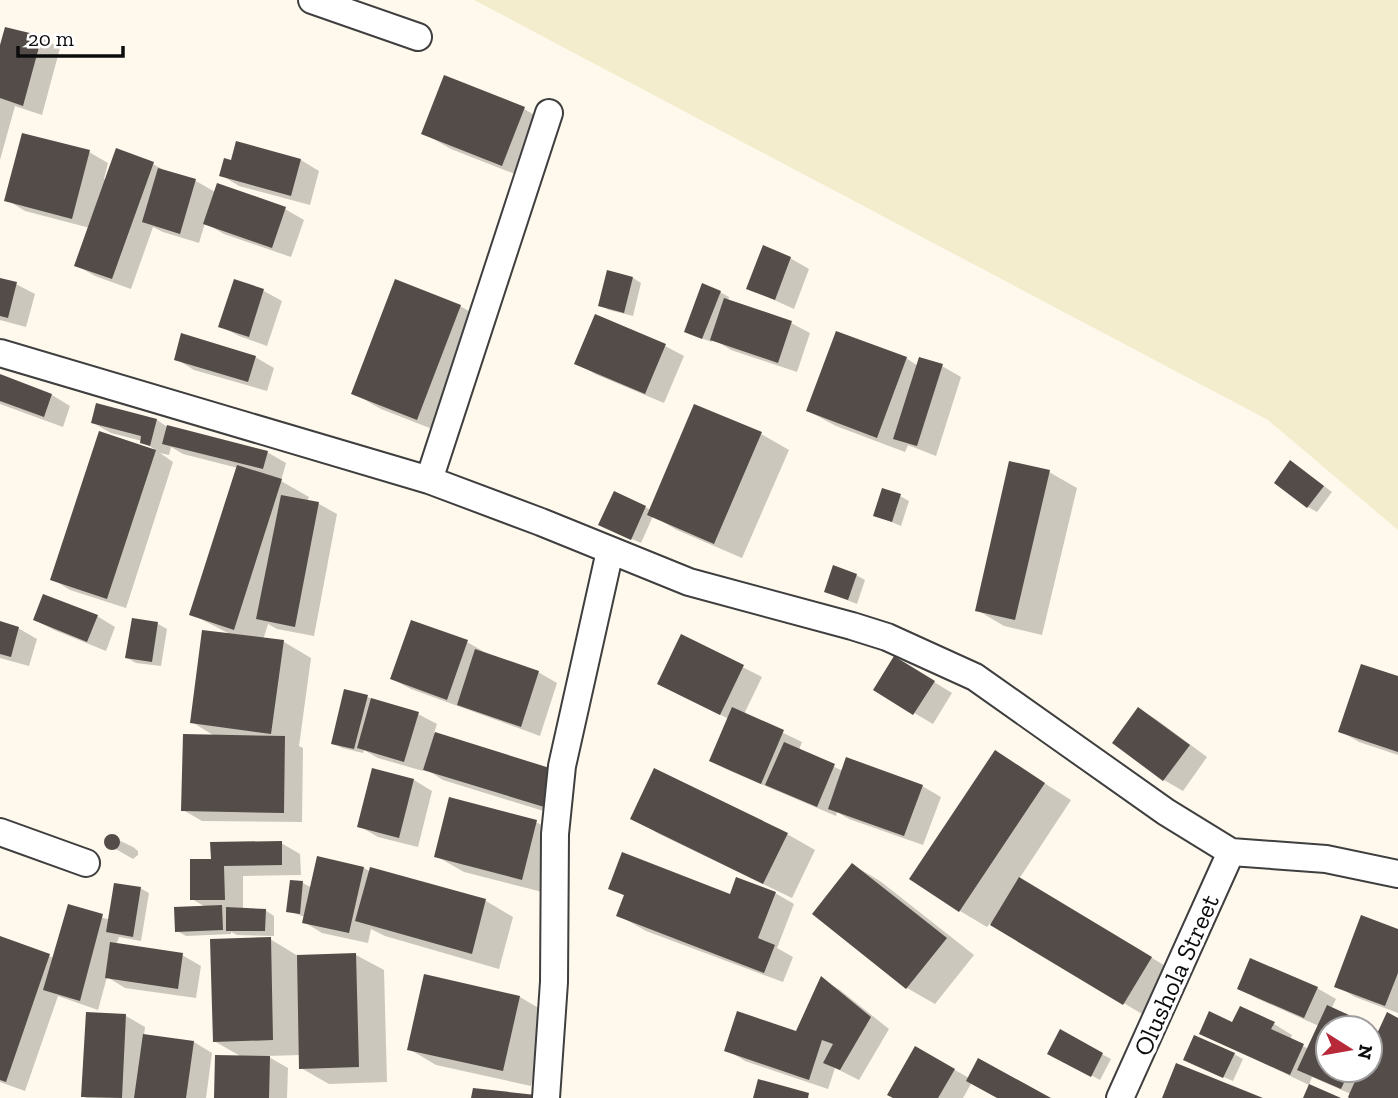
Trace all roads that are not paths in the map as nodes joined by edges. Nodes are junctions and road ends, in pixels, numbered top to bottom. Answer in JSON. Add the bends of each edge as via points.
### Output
{"nodes":[{"id":1,"x":312,"y":0,"type":"edge"},
{"id":2,"x":418,"y":37,"type":"dead end"},
{"id":3,"x":549,"y":113,"type":"dead end"},
{"id":4,"x":0,"y":353,"type":"edge"},
{"id":5,"x":429,"y":481,"type":"junction"},
{"id":6,"x":610,"y":551,"type":"junction"},
{"id":7,"x":0,"y":832,"type":"edge"},
{"id":8,"x":1231,"y":852,"type":"junction"},
{"id":9,"x":86,"y":863,"type":"dead end"},
{"id":10,"x":1398,"y":874,"type":"edge"},
{"id":11,"x":546,"y":1098,"type":"edge"},
{"id":12,"x":1121,"y":1098,"type":"edge"}],
"edges":[{"from":1,"to":2,"type":"street"},
{"from":3,"to":5,"type":"street"},
{"from":4,"to":5,"type":"street"},
{"from":5,"to":6,"type":"street"},
{"from":6,"to":8,"type":"street","via":[[689,582],[887,637],[975,677],[1166,813]]},
{"from":6,"to":11,"type":"street","via":[[562,766],[555,834],[554,982]]},
{"from":7,"to":9,"type":"street"},
{"from":8,"to":10,"type":"street","via":[[1326,859]]},
{"from":8,"to":12,"type":"street","name":"Olushola Street"}]}
